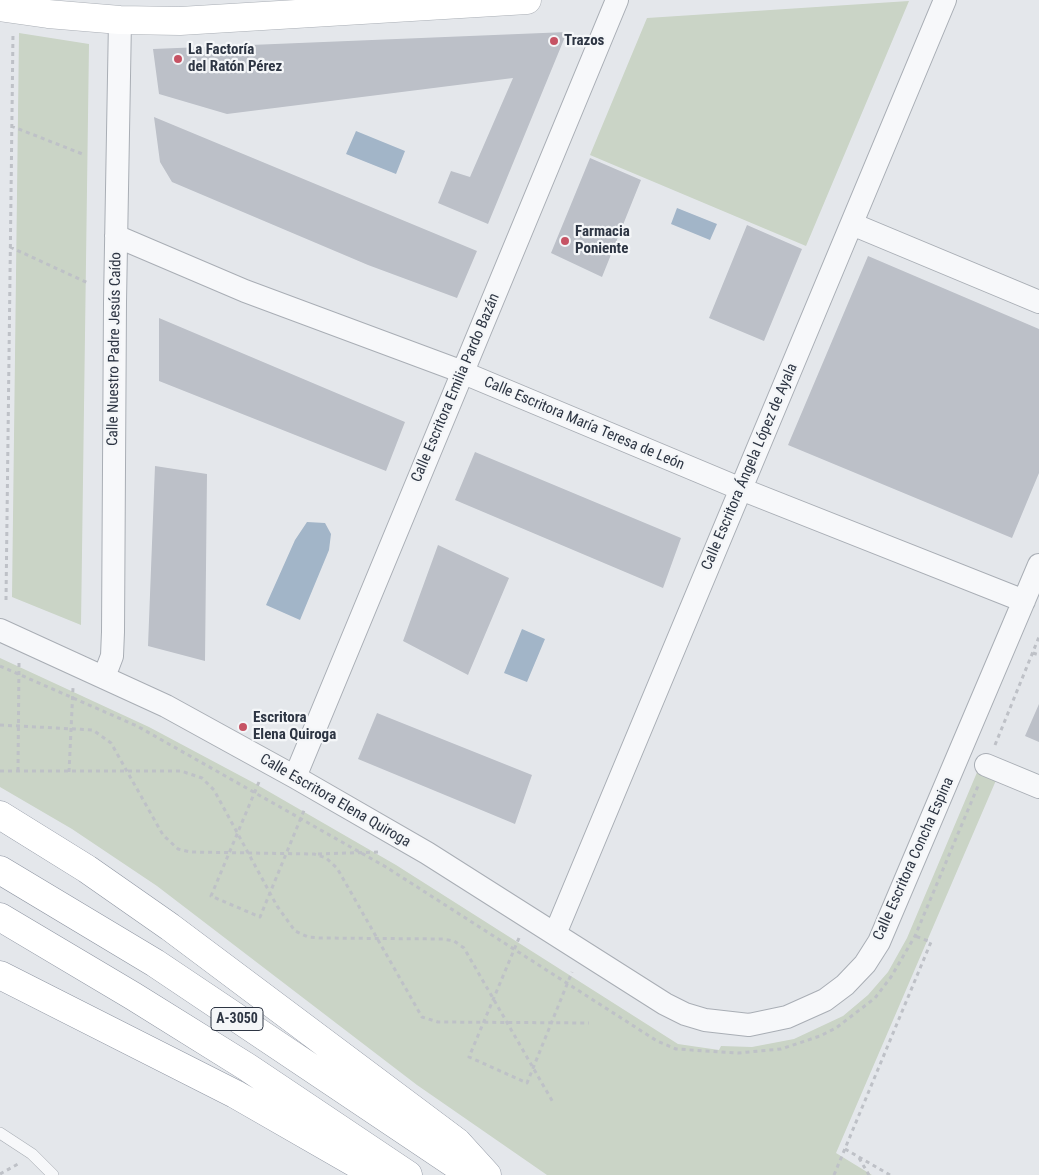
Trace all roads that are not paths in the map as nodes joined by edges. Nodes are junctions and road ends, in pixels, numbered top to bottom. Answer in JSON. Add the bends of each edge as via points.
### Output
{"nodes":[{"id":1,"x":527,"y":0,"type":"edge"},
{"id":2,"x":617,"y":0,"type":"edge"},
{"id":3,"x":945,"y":0,"type":"edge"},
{"id":4,"x":7,"y":17,"type":"edge"},
{"id":5,"x":120,"y":20,"type":"junction"},
{"id":6,"x":852,"y":224,"type":"junction"},
{"id":7,"x":116,"y":236,"type":"junction"},
{"id":8,"x":1039,"y":302,"type":"edge"},
{"id":9,"x":463,"y":373,"type":"junction"},
{"id":10,"x":741,"y":489,"type":"junction"},
{"id":11,"x":1039,"y":565,"type":"edge"},
{"id":12,"x":1028,"y":608,"type":"edge"},
{"id":13,"x":0,"y":630,"type":"edge"},
{"id":14,"x":104,"y":677,"type":"junction"},
{"id":15,"x":986,"y":765,"type":"dead end"},
{"id":16,"x":295,"y":777,"type":"junction"},
{"id":17,"x":1039,"y":787,"type":"edge"},
{"id":18,"x":0,"y":815,"type":"edge"},
{"id":19,"x":0,"y":870,"type":"edge"},
{"id":20,"x":0,"y":917,"type":"edge"},
{"id":21,"x":555,"y":934,"type":"junction"},
{"id":22,"x":0,"y":975,"type":"edge"},
{"id":23,"x":0,"y":1133,"type":"edge"},
{"id":24,"x":53,"y":1175,"type":"edge"},
{"id":25,"x":376,"y":1175,"type":"edge"},
{"id":26,"x":408,"y":1175,"type":"edge"},
{"id":27,"x":471,"y":1175,"type":"edge"},
{"id":28,"x":487,"y":1175,"type":"edge"}],
"edges":[{"from":1,"to":5,"type":"main road","via":[[180,21]]},
{"from":2,"to":9,"type":"street","name":"Calle Escritora Emilia Pardo Bazán"},
{"from":3,"to":6,"type":"street","name":"Calle Escritora Ángela López de Ayala"},
{"from":4,"to":5,"type":"main road","via":[[48,14]]},
{"from":5,"to":7,"type":"street","name":"Calle Nuestro Padre Jesús Caído"},
{"from":6,"to":8,"type":"street"},
{"from":6,"to":10,"type":"street","name":"Calle Escritora Ángela López de Ayala"},
{"from":7,"to":9,"type":"street","name":"Calle Escritora María Teresa de León","via":[[245,291]]},
{"from":7,"to":14,"type":"street","name":"Calle Nuestro Padre Jesús Caído","via":[[113,632],[112,656]]},
{"from":9,"to":10,"type":"street","name":"Calle Escritora María Teresa de León"},
{"from":9,"to":16,"type":"street","name":"Calle Escritora Emilia Pardo Bazán"},
{"from":10,"to":12,"type":"street","name":"Calle Escritora María Teresa de León"},
{"from":10,"to":21,"type":"street","name":"Calle Escritora Ángela López de Ayala"},
{"from":11,"to":12,"type":"street","name":"Calle Escritora Concha Espina"},
{"from":12,"to":21,"type":"street","name":"Calle Escritora Concha Espina","via":[[879,942],[865,964],[845,985],[824,1000],[806,1010],[768,1022],[742,1024],[705,1020],[664,1004]]},
{"from":13,"to":14,"type":"street","name":"Calle Escritora Elena Quiroga"},
{"from":14,"to":16,"type":"street","name":"Calle Escritora Elena Quiroga","via":[[166,706]]},
{"from":15,"to":17,"type":"street"},
{"from":16,"to":21,"type":"street","name":"Calle Escritora Elena Quiroga","via":[[419,848]]},
{"from":18,"to":28,"type":"main road","via":[[87,869],[177,932],[457,1142]]},
{"from":19,"to":27,"type":"main road","number":"A-3050","via":[[155,963]]},
{"from":20,"to":26,"type":"main road","number":"A-3050","via":[[247,1067]]},
{"from":22,"to":25,"type":"main road","via":[[235,1094]]},
{"from":23,"to":24,"type":"lane","via":[[32,1154]]}]}
